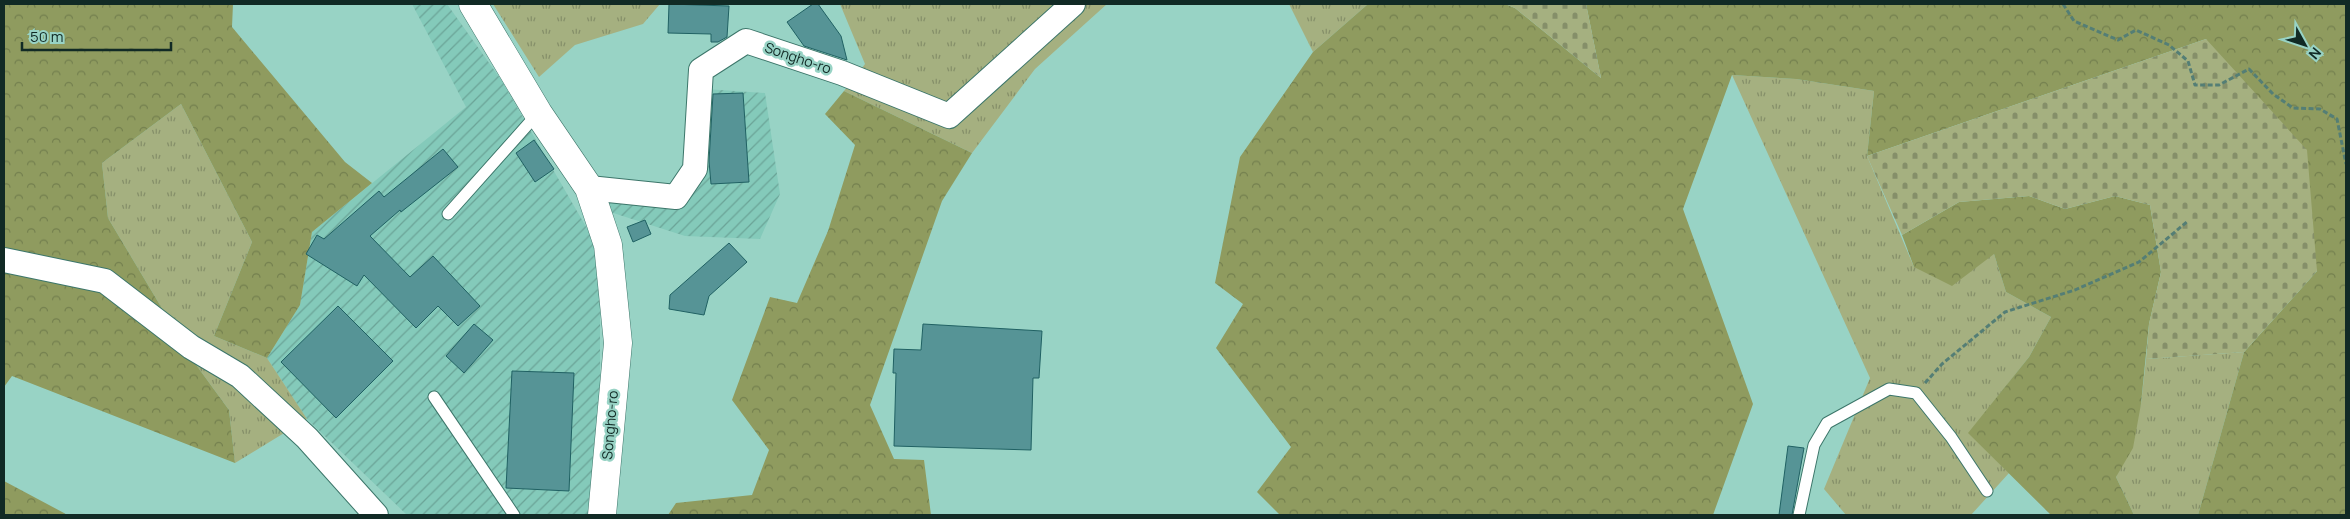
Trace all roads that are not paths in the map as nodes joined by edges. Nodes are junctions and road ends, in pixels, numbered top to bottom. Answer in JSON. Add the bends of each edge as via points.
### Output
{"nodes":[{"id":1,"x":473,"y":4,"type":"edge"},
{"id":2,"x":1073,"y":4,"type":"edge"},
{"id":3,"x":538,"y":112,"type":"junction"},
{"id":4,"x":589,"y":188,"type":"junction"},
{"id":5,"x":448,"y":214,"type":"dead end"},
{"id":6,"x":4,"y":260,"type":"edge"},
{"id":7,"x":434,"y":397,"type":"dead end"},
{"id":8,"x":1988,"y":490,"type":"dead end"},
{"id":9,"x":376,"y":515,"type":"edge"},
{"id":10,"x":514,"y":515,"type":"edge"},
{"id":11,"x":602,"y":515,"type":"edge"},
{"id":12,"x":1799,"y":515,"type":"edge"}],
"edges":[{"from":1,"to":3,"type":"main road","name":"Songho-ro"},
{"from":2,"to":4,"type":"street","name":"Songho-ro","via":[[949,116],[842,73],[746,40],[701,70],[695,169],[676,197]]},
{"from":3,"to":4,"type":"main road","name":"Songho-ro"},
{"from":3,"to":5,"type":"lane"},
{"from":4,"to":11,"type":"main road","name":"Songho-ro","via":[[608,245],[618,342]]},
{"from":6,"to":9,"type":"street","via":[[105,281],[191,347],[240,376],[307,438]]},
{"from":7,"to":10,"type":"lane"},
{"from":8,"to":12,"type":"lane","via":[[1916,393],[1889,389],[1826,423],[1814,446]]}]}
